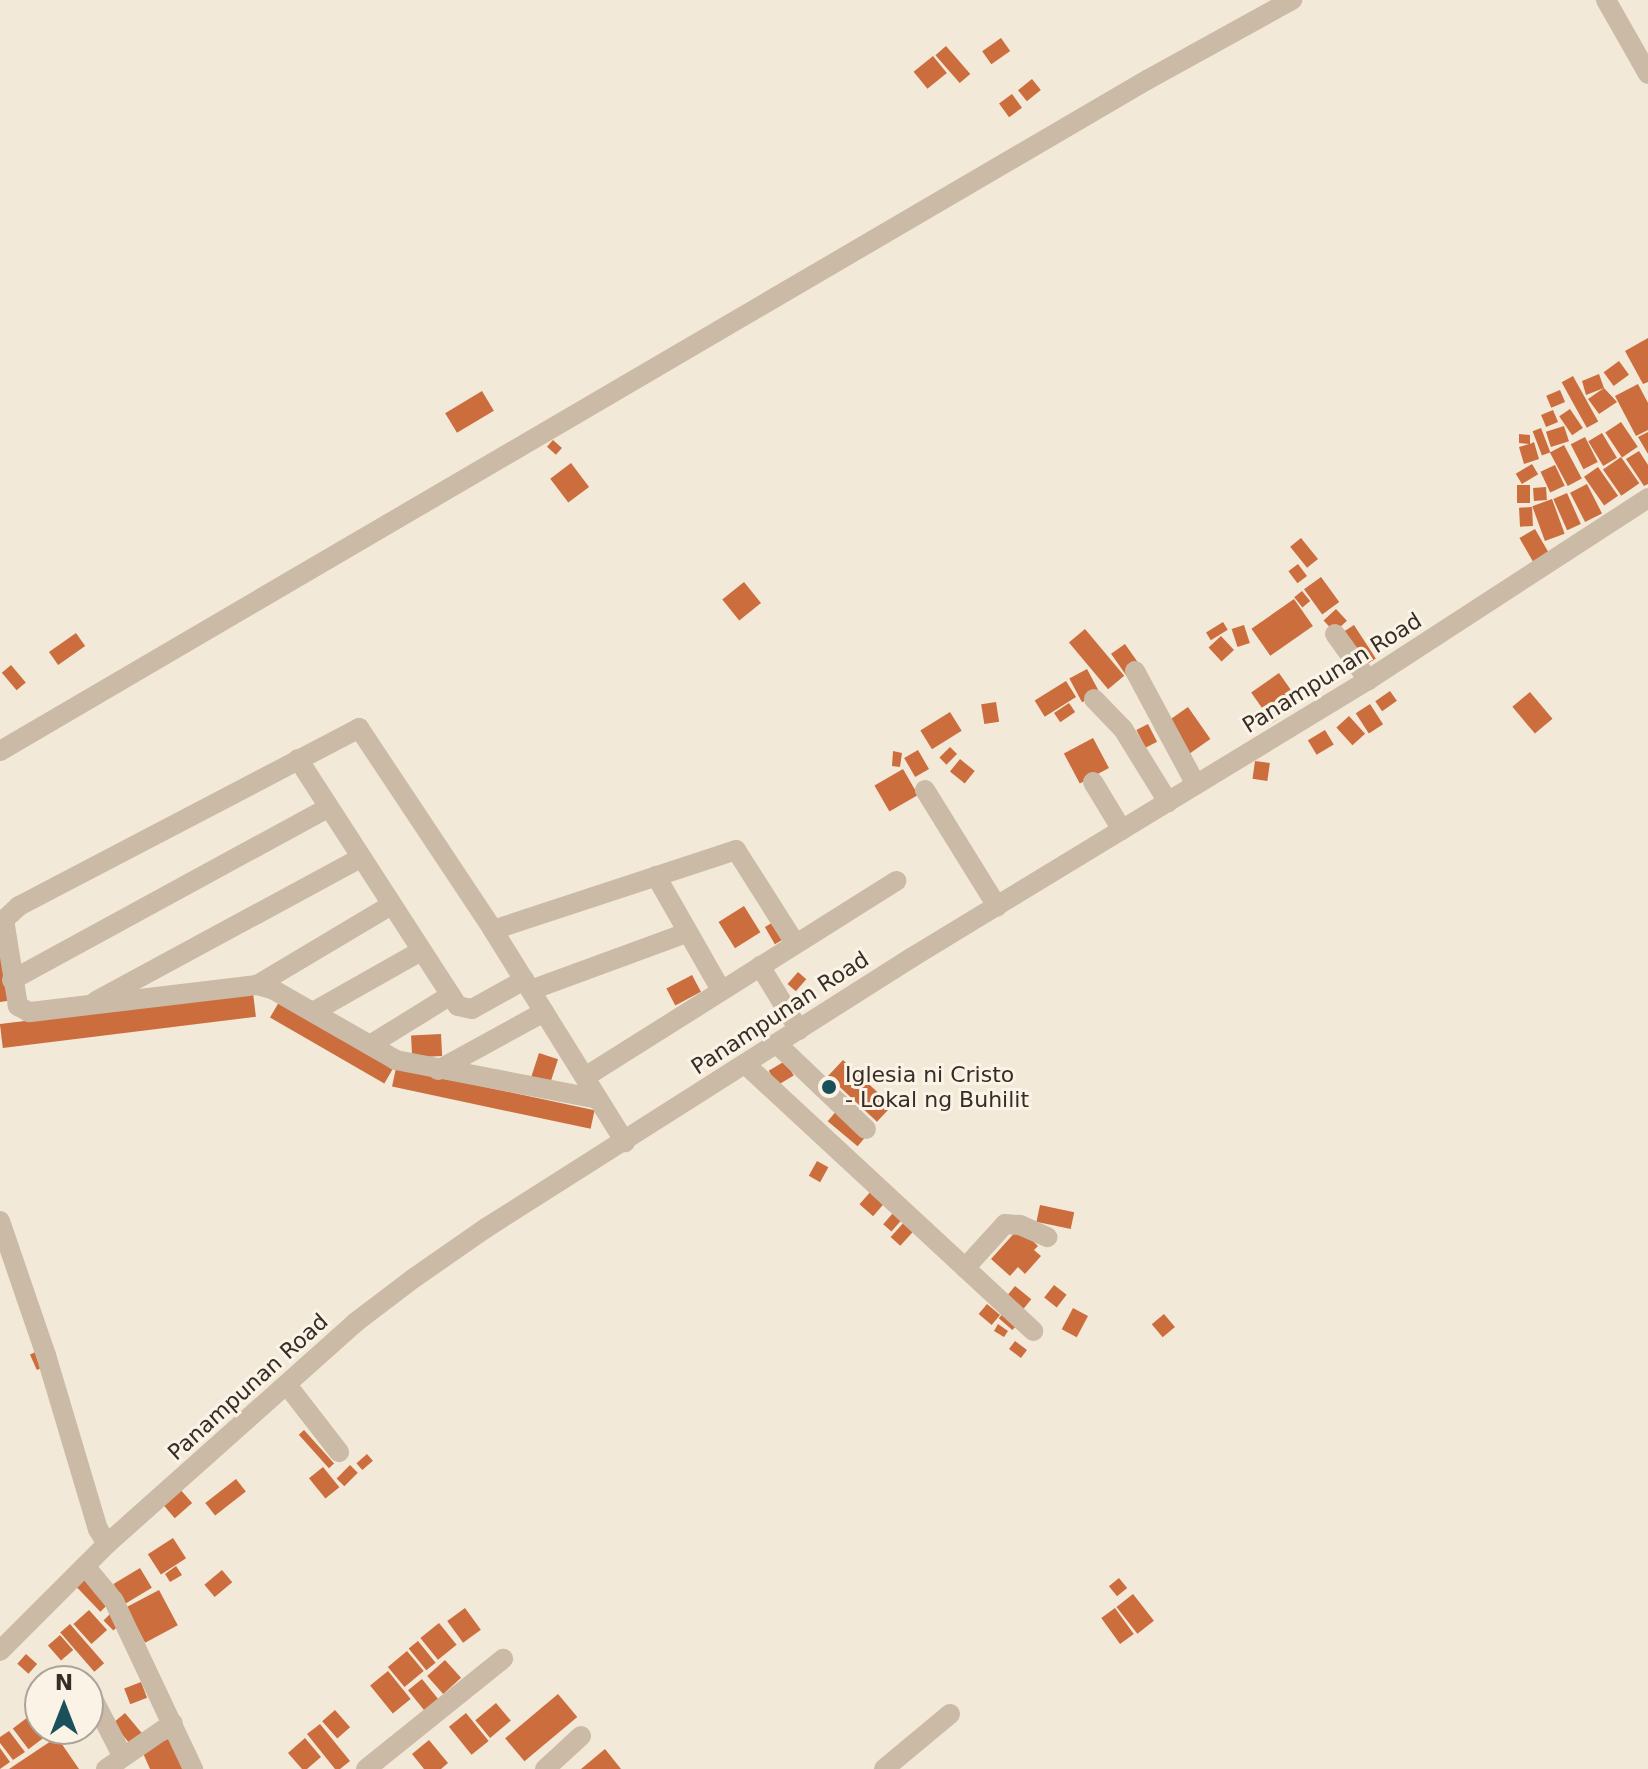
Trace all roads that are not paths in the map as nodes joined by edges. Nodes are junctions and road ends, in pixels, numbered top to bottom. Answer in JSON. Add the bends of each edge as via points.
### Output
{"nodes":[{"id":1,"x":1292,"y":0,"type":"edge"},
{"id":2,"x":1606,"y":0,"type":"edge"},
{"id":3,"x":1648,"y":74,"type":"edge"},
{"id":4,"x":1648,"y":498,"type":"edge"},
{"id":5,"x":1335,"y":634,"type":"dead end"},
{"id":6,"x":1135,"y":671,"type":"dead end"},
{"id":7,"x":1368,"y":680,"type":"junction"},
{"id":8,"x":1094,"y":699,"type":"dead end"},
{"id":9,"x":0,"y":751,"type":"edge"},
{"id":10,"x":298,"y":759,"type":"junction"},
{"id":11,"x":1093,"y":782,"type":"dead end"},
{"id":12,"x":1196,"y":785,"type":"junction"},
{"id":13,"x":925,"y":790,"type":"dead end"},
{"id":14,"x":1168,"y":802,"type":"junction"},
{"id":15,"x":328,"y":808,"type":"junction"},
{"id":16,"x":1122,"y":830,"type":"junction"},
{"id":17,"x":360,"y":858,"type":"junction"},
{"id":18,"x":656,"y":876,"type":"junction"},
{"id":19,"x":896,"y":881,"type":"dead end"},
{"id":20,"x":391,"y":905,"type":"junction"},
{"id":21,"x":997,"y":906,"type":"junction"},
{"id":22,"x":493,"y":930,"type":"junction"},
{"id":23,"x":686,"y":933,"type":"junction"},
{"id":24,"x":795,"y":943,"type":"junction"},
{"id":25,"x":421,"y":951,"type":"junction"},
{"id":26,"x":760,"y":966,"type":"junction"},
{"id":27,"x":12,"y":980,"type":"junction"},
{"id":28,"x":257,"y":985,"type":"junction"},
{"id":29,"x":528,"y":985,"type":"junction"},
{"id":30,"x":721,"y":990,"type":"junction"},
{"id":31,"x":451,"y":995,"type":"junction"},
{"id":32,"x":87,"y":1007,"type":"junction"},
{"id":33,"x":313,"y":1012,"type":"junction"},
{"id":34,"x":544,"y":1012,"type":"junction"},
{"id":35,"x":799,"y":1030,"type":"junction"},
{"id":36,"x":777,"y":1044,"type":"junction"},
{"id":37,"x":370,"y":1045,"type":"junction"},
{"id":38,"x":745,"y":1064,"type":"junction"},
{"id":39,"x":438,"y":1070,"type":"junction"},
{"id":40,"x":585,"y":1077,"type":"junction"},
{"id":41,"x":598,"y":1099,"type":"junction"},
{"id":42,"x":866,"y":1129,"type":"dead end"},
{"id":43,"x":625,"y":1142,"type":"junction"},
{"id":44,"x":0,"y":1221,"type":"edge"},
{"id":45,"x":1047,"y":1237,"type":"dead end"},
{"id":46,"x":965,"y":1268,"type":"junction"},
{"id":47,"x":1033,"y":1331,"type":"dead end"},
{"id":48,"x":287,"y":1385,"type":"junction"},
{"id":49,"x":339,"y":1452,"type":"dead end"},
{"id":50,"x":107,"y":1544,"type":"junction"},
{"id":51,"x":85,"y":1566,"type":"junction"},
{"id":52,"x":0,"y":1651,"type":"edge"},
{"id":53,"x":503,"y":1659,"type":"dead end"},
{"id":54,"x":950,"y":1714,"type":"dead end"},
{"id":55,"x":173,"y":1723,"type":"junction"},
{"id":56,"x":104,"y":1733,"type":"edge"},
{"id":57,"x":581,"y":1736,"type":"dead end"},
{"id":58,"x":115,"y":1763,"type":"edge"},
{"id":59,"x":193,"y":1769,"type":"edge"},
{"id":60,"x":366,"y":1769,"type":"edge"},
{"id":61,"x":545,"y":1769,"type":"edge"},
{"id":62,"x":884,"y":1769,"type":"edge"}],
"edges":[{"from":1,"to":9,"type":"street"},
{"from":2,"to":3,"type":"street"},
{"from":4,"to":7,"type":"street","name":"Panampunan Road"},
{"from":5,"to":7,"type":"street"},
{"from":6,"to":12,"type":"street"},
{"from":7,"to":12,"type":"street","name":"Panampunan Road"},
{"from":8,"to":14,"type":"street","via":[[1123,729]]},
{"from":10,"to":15,"type":"street"},
{"from":10,"to":22,"type":"street","via":[[359,728]]},
{"from":10,"to":27,"type":"street","via":[[9,913],[4,935]]},
{"from":11,"to":16,"type":"street"},
{"from":12,"to":14,"type":"street","name":"Panampunan Road"},
{"from":13,"to":21,"type":"street"},
{"from":14,"to":16,"type":"street","name":"Panampunan Road"},
{"from":15,"to":17,"type":"street"},
{"from":15,"to":27,"type":"street"},
{"from":16,"to":21,"type":"street","name":"Panampunan Road"},
{"from":17,"to":20,"type":"street"},
{"from":17,"to":32,"type":"street"},
{"from":18,"to":22,"type":"street"},
{"from":18,"to":23,"type":"street"},
{"from":18,"to":24,"type":"street","via":[[736,850]]},
{"from":19,"to":24,"type":"street"},
{"from":20,"to":25,"type":"street"},
{"from":20,"to":28,"type":"street"},
{"from":21,"to":35,"type":"street","name":"Panampunan Road"},
{"from":22,"to":29,"type":"street"},
{"from":23,"to":29,"type":"street"},
{"from":23,"to":30,"type":"street"},
{"from":24,"to":26,"type":"street"},
{"from":25,"to":31,"type":"street"},
{"from":25,"to":33,"type":"street"},
{"from":26,"to":30,"type":"street"},
{"from":26,"to":35,"type":"street"},
{"from":27,"to":32,"type":"street","via":[[18,1006],[29,1012]]},
{"from":28,"to":32,"type":"street"},
{"from":28,"to":33,"type":"street"},
{"from":29,"to":31,"type":"street","via":[[472,1009],[458,1006]]},
{"from":29,"to":34,"type":"street"},
{"from":30,"to":40,"type":"street"},
{"from":31,"to":37,"type":"street"},
{"from":33,"to":37,"type":"street"},
{"from":34,"to":39,"type":"street"},
{"from":34,"to":40,"type":"street"},
{"from":35,"to":36,"type":"street","name":"Panampunan Road"},
{"from":36,"to":38,"type":"street","name":"Panampunan Road"},
{"from":36,"to":42,"type":"street"},
{"from":37,"to":39,"type":"street","via":[[396,1060]]},
{"from":38,"to":43,"type":"street","name":"Panampunan Road"},
{"from":38,"to":46,"type":"street"},
{"from":39,"to":41,"type":"street"},
{"from":40,"to":41,"type":"street"},
{"from":41,"to":43,"type":"street"},
{"from":43,"to":48,"type":"street","name":"Panampunan Road","via":[[414,1278]]},
{"from":44,"to":50,"type":"street"},
{"from":45,"to":46,"type":"street","via":[[1005,1224]]},
{"from":46,"to":47,"type":"street"},
{"from":48,"to":49,"type":"street"},
{"from":48,"to":50,"type":"street","name":"Panampunan Road"},
{"from":50,"to":51,"type":"street","name":"Panampunan Road"},
{"from":51,"to":52,"type":"street","name":"Panampunan Road"},
{"from":51,"to":55,"type":"street","via":[[114,1601]]},
{"from":53,"to":60,"type":"street"},
{"from":54,"to":62,"type":"street"},
{"from":55,"to":58,"type":"street"},
{"from":55,"to":59,"type":"street"},
{"from":56,"to":58,"type":"street"},
{"from":57,"to":61,"type":"street"}]}
